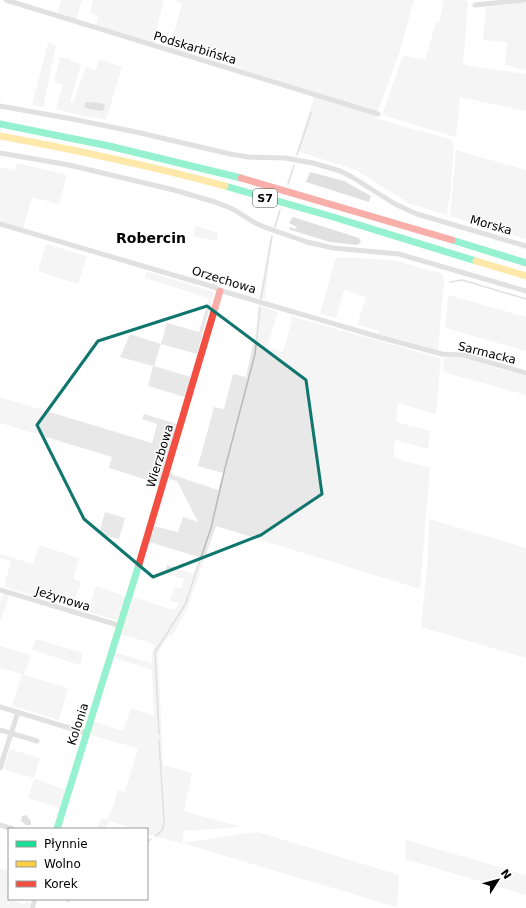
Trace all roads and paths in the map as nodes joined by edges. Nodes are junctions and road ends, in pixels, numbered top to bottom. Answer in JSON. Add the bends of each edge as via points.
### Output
{"nodes":[{"id":1,"x":6,"y":0,"type":"edge"},
{"id":2,"x":524,"y":0,"type":"edge"},
{"id":3,"x":26,"y":3,"type":"edge"},
{"id":4,"x":475,"y":5,"type":"dead end"},
{"id":5,"x":0,"y":106,"type":"edge"},
{"id":6,"x":378,"y":114,"type":"dead end"},
{"id":7,"x":0,"y":124,"type":"edge"},
{"id":8,"x":0,"y":136,"type":"edge"},
{"id":9,"x":0,"y":153,"type":"edge"},
{"id":10,"x":0,"y":224,"type":"edge"},
{"id":11,"x":526,"y":246,"type":"edge"},
{"id":12,"x":526,"y":263,"type":"edge"},
{"id":13,"x":526,"y":276,"type":"edge"},
{"id":14,"x":220,"y":291,"type":"junction"},
{"id":15,"x":526,"y":291,"type":"edge"},
{"id":16,"x":442,"y":354,"type":"joint"},
{"id":17,"x":526,"y":373,"type":"edge"},
{"id":18,"x":0,"y":590,"type":"edge"},
{"id":19,"x":121,"y":626,"type":"junction"},
{"id":20,"x":0,"y":707,"type":"edge"},
{"id":21,"x":18,"y":712,"type":"junction"},
{"id":22,"x":0,"y":730,"type":"edge"},
{"id":23,"x":12,"y":733,"type":"junction"},
{"id":24,"x":86,"y":733,"type":"junction"},
{"id":25,"x":37,"y":741,"type":"dead end"},
{"id":26,"x":0,"y":768,"type":"edge"},
{"id":27,"x":0,"y":825,"type":"edge"},
{"id":28,"x":10,"y":828,"type":"edge"},
{"id":29,"x":57,"y":828,"type":"edge"}],
"edges":[{"from":1,"to":3,"type":"street","name":"Podskarbińska"},
{"from":2,"to":4,"type":"street"},
{"from":3,"to":6,"type":"street","name":"Podskarbińska"},
{"from":5,"to":11,"type":"street","name":"Morska","via":[[136,132],[230,154],[313,163],[352,177],[417,214]]},
{"from":7,"to":12,"type":"main road","number":"S7","via":[[194,166],[277,188]]},
{"from":8,"to":13,"type":"main road","number":"S7","via":[[43,143],[215,183]]},
{"from":9,"to":15,"type":"street","via":[[68,165],[174,190],[233,209],[261,225],[307,242],[333,248],[399,254]]},
{"from":10,"to":14,"type":"street","name":"Orzechowa","via":[[214,287]]},
{"from":14,"to":16,"type":"street","name":"Orzechowa"},
{"from":14,"to":19,"type":"main road","name":"Wierzbowa"},
{"from":16,"to":17,"type":"street","name":"Sarmacka","via":[[463,355]]},
{"from":18,"to":19,"type":"street","name":"Jeżynowa"},
{"from":19,"to":24,"type":"main road","name":"Kolonia"},
{"from":20,"to":21,"type":"street"},
{"from":21,"to":23,"type":"street"},
{"from":21,"to":24,"type":"street"},
{"from":22,"to":23,"type":"street"},
{"from":23,"to":25,"type":"street"},
{"from":23,"to":26,"type":"street"},
{"from":24,"to":29,"type":"main road","name":"Kolonia"},
{"from":27,"to":28,"type":"street"}]}
